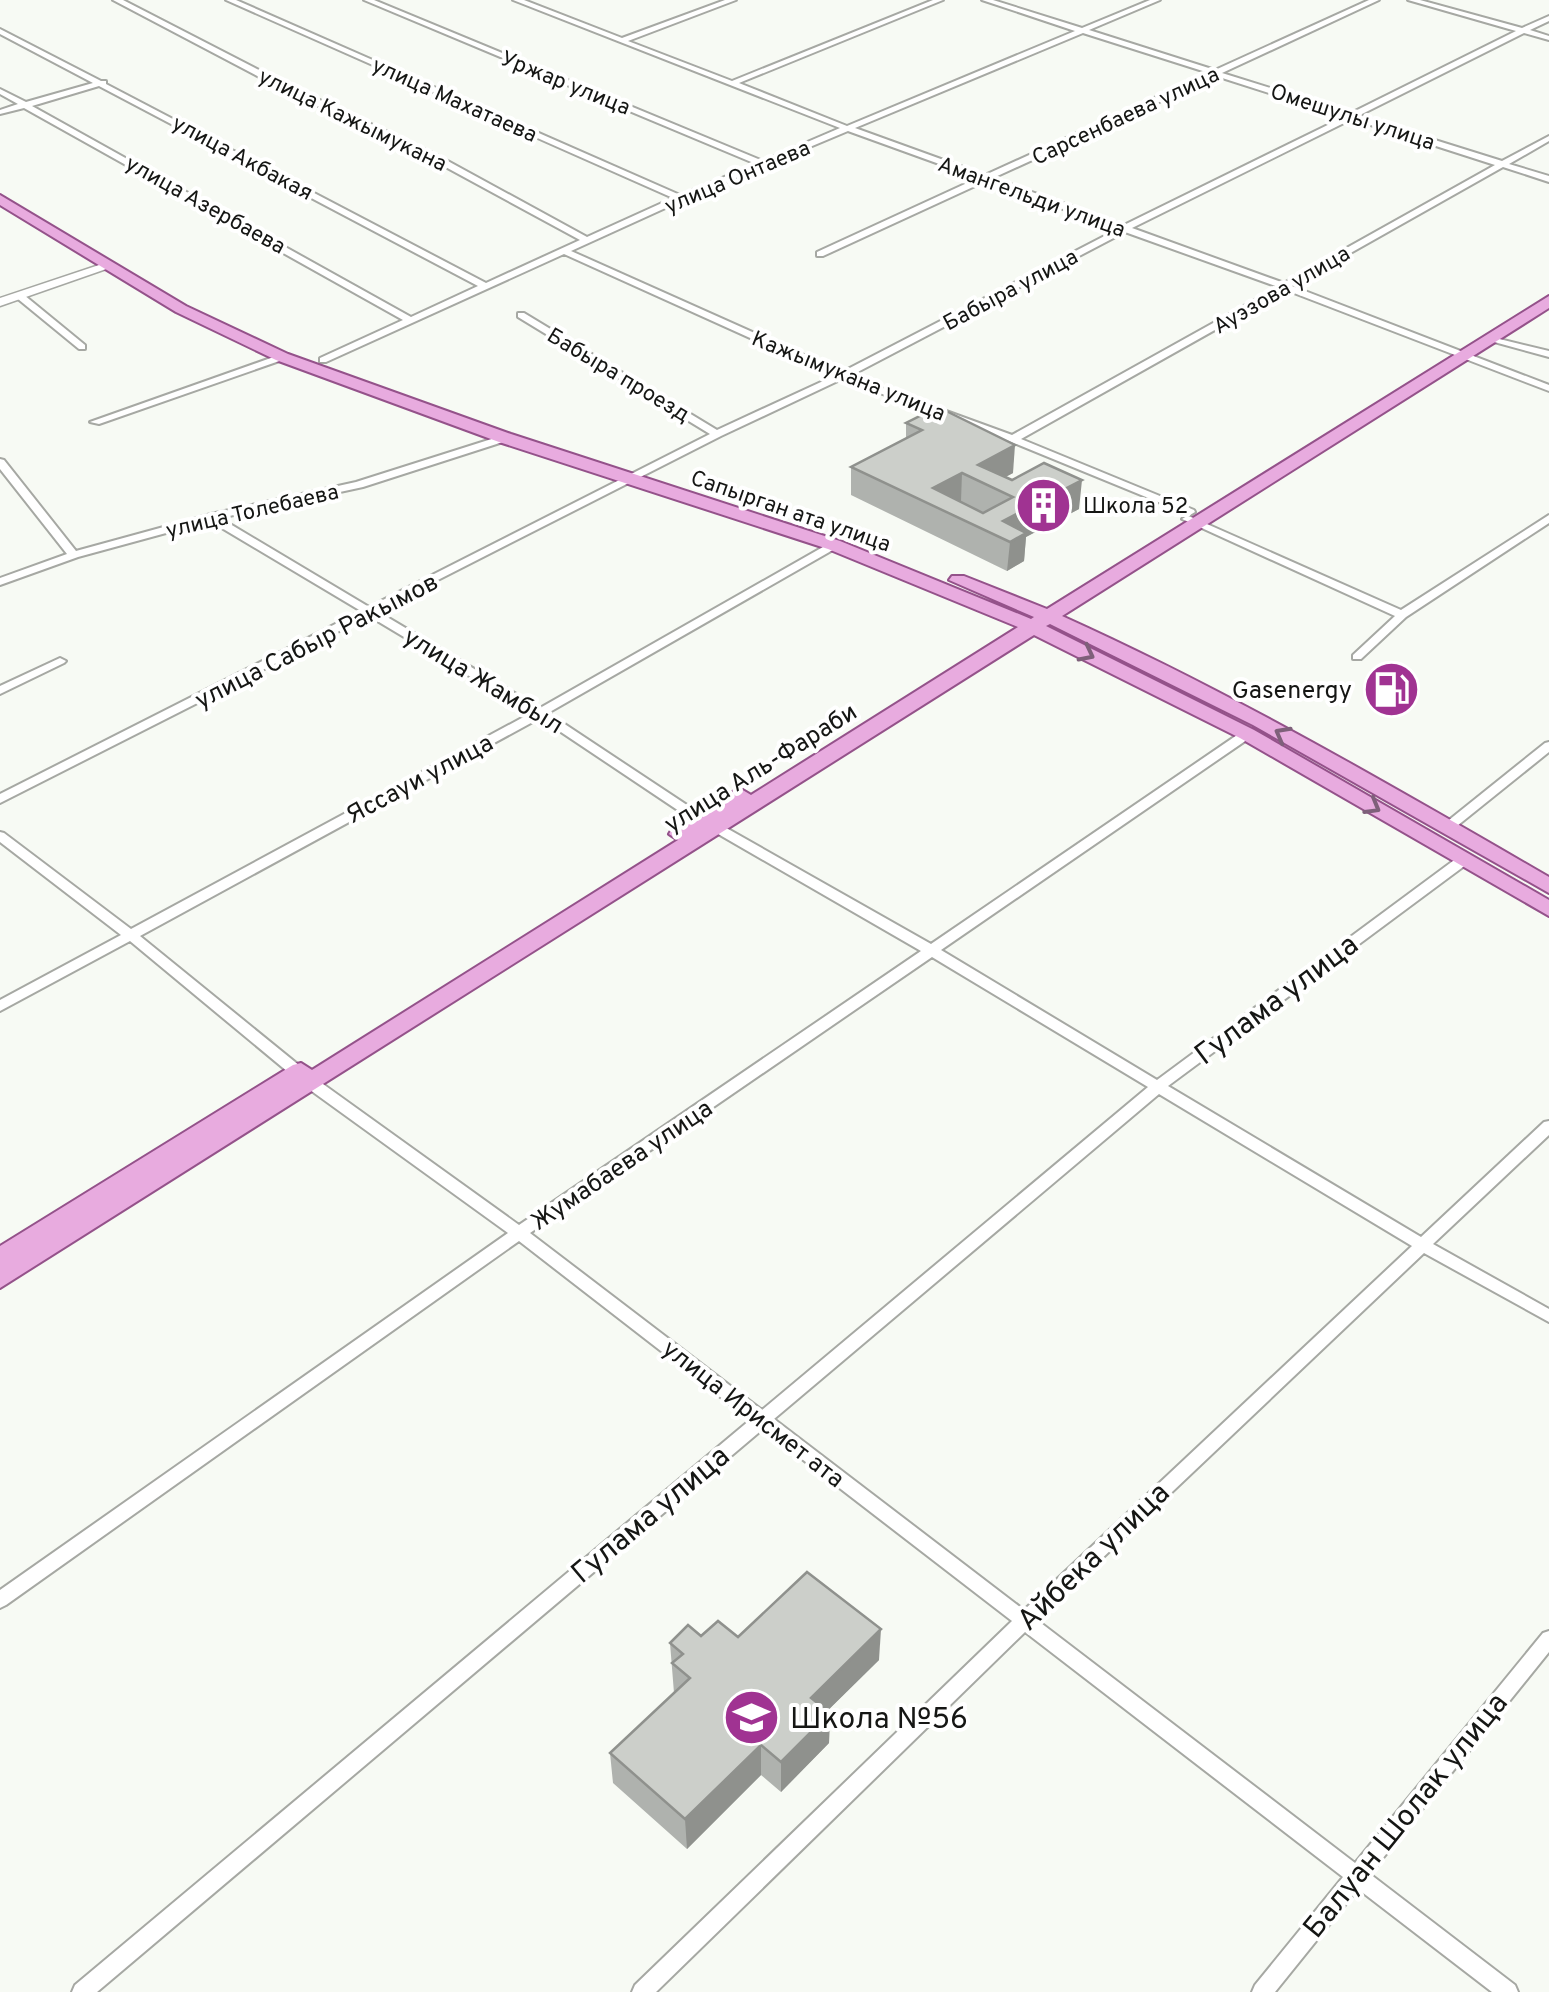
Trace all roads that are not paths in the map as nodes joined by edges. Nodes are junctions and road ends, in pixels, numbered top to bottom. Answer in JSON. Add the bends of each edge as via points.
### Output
{"nodes":[{"id":1,"x":117,"y":0,"type":"edge"},
{"id":2,"x":230,"y":0,"type":"edge"},
{"id":3,"x":368,"y":0,"type":"edge"},
{"id":4,"x":517,"y":0,"type":"edge"},
{"id":5,"x":732,"y":0,"type":"edge"},
{"id":6,"x":938,"y":0,"type":"edge"},
{"id":7,"x":986,"y":0,"type":"edge"},
{"id":8,"x":1156,"y":0,"type":"edge"},
{"id":9,"x":1375,"y":0,"type":"edge"},
{"id":10,"x":1412,"y":0,"type":"edge"},
{"id":11,"x":1433,"y":2,"type":"edge"},
{"id":12,"x":1549,"y":18,"type":"edge"},
{"id":13,"x":0,"y":31,"type":"edge"},
{"id":14,"x":1085,"y":31,"type":"junction"},
{"id":15,"x":1524,"y":31,"type":"junction"},
{"id":16,"x":1549,"y":38,"type":"edge"},
{"id":17,"x":624,"y":40,"type":"junction"},
{"id":18,"x":1215,"y":72,"type":"junction"},
{"id":19,"x":103,"y":82,"type":"junction"},
{"id":20,"x":733,"y":83,"type":"junction"},
{"id":21,"x":0,"y":91,"type":"edge"},
{"id":22,"x":27,"y":104,"type":"junction"},
{"id":23,"x":0,"y":112,"type":"edge"},
{"id":24,"x":1351,"y":115,"type":"junction"},
{"id":25,"x":849,"y":129,"type":"junction"},
{"id":26,"x":1549,"y":138,"type":"edge"},
{"id":27,"x":1500,"y":163,"type":"junction"},
{"id":28,"x":764,"y":164,"type":"junction"},
{"id":29,"x":987,"y":179,"type":"junction"},
{"id":30,"x":1549,"y":179,"type":"edge"},
{"id":31,"x":0,"y":185,"type":"edge"},
{"id":32,"x":680,"y":198,"type":"junction"},
{"id":33,"x":0,"y":199,"type":"edge"},
{"id":34,"x":1124,"y":229,"type":"junction"},
{"id":35,"x":588,"y":241,"type":"junction"},
{"id":36,"x":567,"y":252,"type":"junction"},
{"id":37,"x":820,"y":254,"type":"dead end"},
{"id":38,"x":105,"y":266,"type":"junction"},
{"id":39,"x":485,"y":286,"type":"junction"},
{"id":40,"x":1287,"y":286,"type":"junction"},
{"id":41,"x":1549,"y":288,"type":"edge"},
{"id":42,"x":21,"y":298,"type":"junction"},
{"id":43,"x":1549,"y":301,"type":"edge"},
{"id":44,"x":0,"y":302,"type":"edge"},
{"id":45,"x":521,"y":315,"type":"dead end"},
{"id":46,"x":410,"y":320,"type":"junction"},
{"id":47,"x":1490,"y":338,"type":"junction"},
{"id":48,"x":82,"y":346,"type":"dead end"},
{"id":49,"x":1454,"y":354,"type":"junction"},
{"id":50,"x":1549,"y":354,"type":"edge"},
{"id":51,"x":282,"y":357,"type":"junction"},
{"id":52,"x":323,"y":360,"type":"junction"},
{"id":53,"x":842,"y":376,"type":"junction"},
{"id":54,"x":1549,"y":388,"type":"edge"},
{"id":55,"x":94,"y":422,"type":"dead end"},
{"id":56,"x":717,"y":434,"type":"junction"},
{"id":57,"x":505,"y":438,"type":"junction"},
{"id":58,"x":1014,"y":439,"type":"junction"},
{"id":59,"x":0,"y":462,"type":"edge"},
{"id":60,"x":640,"y":476,"type":"junction"},
{"id":61,"x":211,"y":517,"type":"junction"},
{"id":62,"x":1190,"y":518,"type":"junction"},
{"id":63,"x":1549,"y":518,"type":"edge"},
{"id":64,"x":834,"y":544,"type":"junction"},
{"id":65,"x":74,"y":556,"type":"junction"},
{"id":66,"x":0,"y":582,"type":"edge"},
{"id":67,"x":372,"y":612,"type":"junction"},
{"id":68,"x":1402,"y":615,"type":"junction"},
{"id":69,"x":1033,"y":618,"type":"junction"},
{"id":70,"x":1357,"y":657,"type":"dead end"},
{"id":71,"x":60,"y":661,"type":"dead end"},
{"id":72,"x":0,"y":690,"type":"edge"},
{"id":73,"x":540,"y":713,"type":"junction"},
{"id":74,"x":1247,"y":734,"type":"junction"},
{"id":75,"x":1549,"y":746,"type":"edge"},
{"id":76,"x":0,"y":799,"type":"edge"},
{"id":77,"x":709,"y":824,"type":"junction"},
{"id":78,"x":1448,"y":828,"type":"junction"},
{"id":79,"x":0,"y":836,"type":"edge"},
{"id":80,"x":1462,"y":861,"type":"junction"},
{"id":81,"x":1549,"y":886,"type":"edge"},
{"id":82,"x":1549,"y":909,"type":"edge"},
{"id":83,"x":128,"y":934,"type":"junction"},
{"id":84,"x":934,"y":952,"type":"junction"},
{"id":85,"x":0,"y":1006,"type":"edge"},
{"id":86,"x":304,"y":1078,"type":"junction"},
{"id":87,"x":1160,"y":1085,"type":"junction"},
{"id":88,"x":1549,"y":1126,"type":"edge"},
{"id":89,"x":520,"y":1233,"type":"junction"},
{"id":90,"x":1420,"y":1244,"type":"junction"},
{"id":91,"x":0,"y":1258,"type":"edge"},
{"id":92,"x":0,"y":1278,"type":"edge"},
{"id":93,"x":1549,"y":1316,"type":"edge"},
{"id":94,"x":762,"y":1420,"type":"junction"},
{"id":95,"x":0,"y":1600,"type":"edge"},
{"id":96,"x":1024,"y":1621,"type":"junction"},
{"id":97,"x":1549,"y":1639,"type":"edge"},
{"id":98,"x":1355,"y":1875,"type":"junction"},
{"id":99,"x":82,"y":1992,"type":"edge"},
{"id":100,"x":642,"y":1992,"type":"edge"},
{"id":101,"x":1262,"y":1992,"type":"edge"},
{"id":102,"x":1508,"y":1992,"type":"edge"}],
"edges":[{"from":1,"to":35,"type":"street","name":"улица Кажымукана"},
{"from":2,"to":32,"type":"street","name":"улица Махатаева"},
{"from":3,"to":28,"type":"street","name":"Уржар улица"},
{"from":4,"to":17,"type":"street","name":"Амангельди улица"},
{"from":5,"to":17,"type":"street"},
{"from":6,"to":20,"type":"street"},
{"from":7,"to":14,"type":"street","name":"Омешулы улица"},
{"from":8,"to":14,"type":"street","name":"улица Онтаева"},
{"from":9,"to":18,"type":"street","name":"Сарсенбаева улица"},
{"from":10,"to":11,"type":"street"},
{"from":11,"to":15,"type":"street"},
{"from":12,"to":15,"type":"street","name":"Бабыра улица"},
{"from":13,"to":19,"type":"street","name":"улица Акбакая"},
{"from":14,"to":18,"type":"street","name":"Омешулы улица"},
{"from":14,"to":25,"type":"street","name":"улица Онтаева"},
{"from":15,"to":16,"type":"street"},
{"from":15,"to":24,"type":"street","name":"Бабыра улица"},
{"from":17,"to":20,"type":"street","name":"Амангельди улица"},
{"from":18,"to":24,"type":"street","name":"Омешулы улица"},
{"from":18,"to":29,"type":"street","name":"Сарсенбаева улица"},
{"from":19,"to":22,"type":"street"},
{"from":19,"to":39,"type":"street","name":"улица Акбакая"},
{"from":20,"to":25,"type":"street","name":"Амангельди улица"},
{"from":21,"to":22,"type":"street","name":"улица Азербаева"},
{"from":22,"to":23,"type":"street"},
{"from":22,"to":46,"type":"street","name":"улица Азербаева"},
{"from":24,"to":27,"type":"street","name":"Омешулы улица"},
{"from":24,"to":34,"type":"street","name":"Бабыра улица"},
{"from":25,"to":28,"type":"street","name":"улица Онтаева"},
{"from":25,"to":29,"type":"street","name":"Амангельди улица"},
{"from":26,"to":27,"type":"street","name":"Ауэзова улица"},
{"from":27,"to":30,"type":"street","name":"Омешулы улица"},
{"from":27,"to":40,"type":"street","name":"Ауэзова улица"},
{"from":28,"to":32,"type":"street","name":"улица Онтаева"},
{"from":29,"to":34,"type":"street","name":"Амангельди улица"},
{"from":29,"to":37,"type":"street","name":"Сарсенбаева улица"},
{"from":31,"to":52,"type":"main road","name":"Сапырган ата улица","via":[[170,292]]},
{"from":32,"to":35,"type":"street","name":"улица Онтаева"},
{"from":33,"to":38,"type":"main road","name":"Сапырган ата улица"},
{"from":34,"to":40,"type":"street","name":"Амангельди улица"},
{"from":34,"to":53,"type":"street","name":"Бабыра улица"},
{"from":35,"to":36,"type":"street","name":"улица Онтаева"},
{"from":36,"to":39,"type":"street","name":"улица Онтаева"},
{"from":36,"to":53,"type":"street","name":"Кажымукана улица"},
{"from":38,"to":42,"type":"street"},
{"from":38,"to":51,"type":"main road","name":"Сапырган ата улица"},
{"from":39,"to":46,"type":"street","name":"улица Онтаева"},
{"from":40,"to":49,"type":"street","name":"Амангельди улица"},
{"from":40,"to":58,"type":"street","name":"Ауэзова улица"},
{"from":41,"to":49,"type":"main road","name":"улица Аль-Фараби"},
{"from":42,"to":44,"type":"street"},
{"from":42,"to":48,"type":"street"},
{"from":43,"to":47,"type":"main road","name":"улица Аль-Фараби"},
{"from":45,"to":56,"type":"street","name":"Бабыра проезд"},
{"from":46,"to":52,"type":"street","name":"улица Онтаева"},
{"from":47,"to":49,"type":"main road","name":"улица Аль-Фараби"},
{"from":47,"to":50,"type":"street"},
{"from":49,"to":54,"type":"street","name":"Амангельди улица"},
{"from":49,"to":62,"type":"main road","name":"улица Аль-Фараби"},
{"from":51,"to":55,"type":"street"},
{"from":51,"to":57,"type":"main road","name":"Сапырган ата улица"},
{"from":52,"to":60,"type":"main road","name":"Сапырган ата улица"},
{"from":53,"to":56,"type":"street","name":"Бабыра улица"},
{"from":53,"to":58,"type":"street","name":"Кажымукана улица"},
{"from":56,"to":60,"type":"street","name":"Бабыра улица"},
{"from":57,"to":60,"type":"main road","name":"Сапырган ата улица"},
{"from":57,"to":61,"type":"street","name":"улица Толебаева","via":[[359,486]]},
{"from":58,"to":62,"type":"street","name":"Кажымукана улица"},
{"from":59,"to":65,"type":"street"},
{"from":60,"to":64,"type":"main road","name":"Сапырган ата улица"},
{"from":60,"to":67,"type":"street","name":"улица Сабыр Ракымов"},
{"from":60,"to":69,"type":"main road","name":"Сапырган ата улица","via":[[844,537]]},
{"from":61,"to":65,"type":"street","name":"улица Толебаева"},
{"from":61,"to":67,"type":"street","name":"улица Жамбыл"},
{"from":62,"to":68,"type":"street","name":"Кажымукана улица"},
{"from":62,"to":69,"type":"main road","name":"улица Аль-Фараби"},
{"from":63,"to":68,"type":"street"},
{"from":64,"to":69,"type":"main road","name":"Сапырган ата улица"},
{"from":64,"to":73,"type":"street","name":"Яссауи улица"},
{"from":65,"to":66,"type":"street","name":"улица Толебаева"},
{"from":67,"to":73,"type":"street","name":"улица Жамбыл"},
{"from":67,"to":76,"type":"street","name":"улица Сабыр Ракымов"},
{"from":68,"to":70,"type":"street"},
{"from":69,"to":74,"type":"main road","name":"Сапырган ата улица","one_way":true},
{"from":69,"to":77,"type":"main road","name":"улица Аль-Фараби"},
{"from":78,"to":69,"type":"main road","name":"Сапырган ата улица","one_way":true,"via":[[1265,725]]},
{"from":71,"to":72,"type":"street"},
{"from":73,"to":77,"type":"street","name":"улица Жамбыл"},
{"from":73,"to":83,"type":"street","name":"Яссауи улица"},
{"from":74,"to":80,"type":"main road","name":"Сапырган ата улица","one_way":true},
{"from":74,"to":84,"type":"street","name":"Жумабаева улица"},
{"from":75,"to":78,"type":"street"},
{"from":77,"to":84,"type":"street","name":"улица Жамбыл"},
{"from":77,"to":86,"type":"main road","name":"улица Аль-Фараби"},
{"from":78,"to":81,"type":"main road","name":"Сапырган ата улица"},
{"from":79,"to":83,"type":"street","name":"улица Ирисмет ата"},
{"from":80,"to":82,"type":"main road","name":"Сапырган ата улица"},
{"from":80,"to":87,"type":"street","name":"Гулама улица"},
{"from":83,"to":85,"type":"street","name":"Яссауи улица"},
{"from":83,"to":86,"type":"street","name":"улица Ирисмет ата"},
{"from":84,"to":87,"type":"street","name":"улица Жамбыл"},
{"from":84,"to":89,"type":"street","name":"Жумабаева улица"},
{"from":86,"to":89,"type":"street","name":"улица Ирисмет ата"},
{"from":86,"to":91,"type":"main road","name":"улица Аль-Фараби"},
{"from":86,"to":92,"type":"main road","name":"улица Аль-Фараби"},
{"from":87,"to":90,"type":"street","name":"улица Жамбыл"},
{"from":87,"to":94,"type":"street","name":"Гулама улица"},
{"from":88,"to":90,"type":"street","name":"Айбека улица"},
{"from":89,"to":94,"type":"street","name":"улица Ирисмет ата"},
{"from":89,"to":95,"type":"street","name":"Жумабаева улица"},
{"from":90,"to":93,"type":"street","name":"улица Жамбыл"},
{"from":90,"to":96,"type":"street","name":"Айбека улица"},
{"from":94,"to":96,"type":"street","name":"улица Ирисмет ата"},
{"from":94,"to":99,"type":"street","name":"Гулама улица"},
{"from":96,"to":98,"type":"street","name":"улица Ирисмет ата"},
{"from":96,"to":100,"type":"street","name":"Айбека улица"},
{"from":97,"to":98,"type":"street","name":"Балуан Шолак улица"},
{"from":98,"to":101,"type":"street","name":"Балуан Шолак улица"},
{"from":98,"to":102,"type":"street","name":"улица Ирисмет ата"}]}
